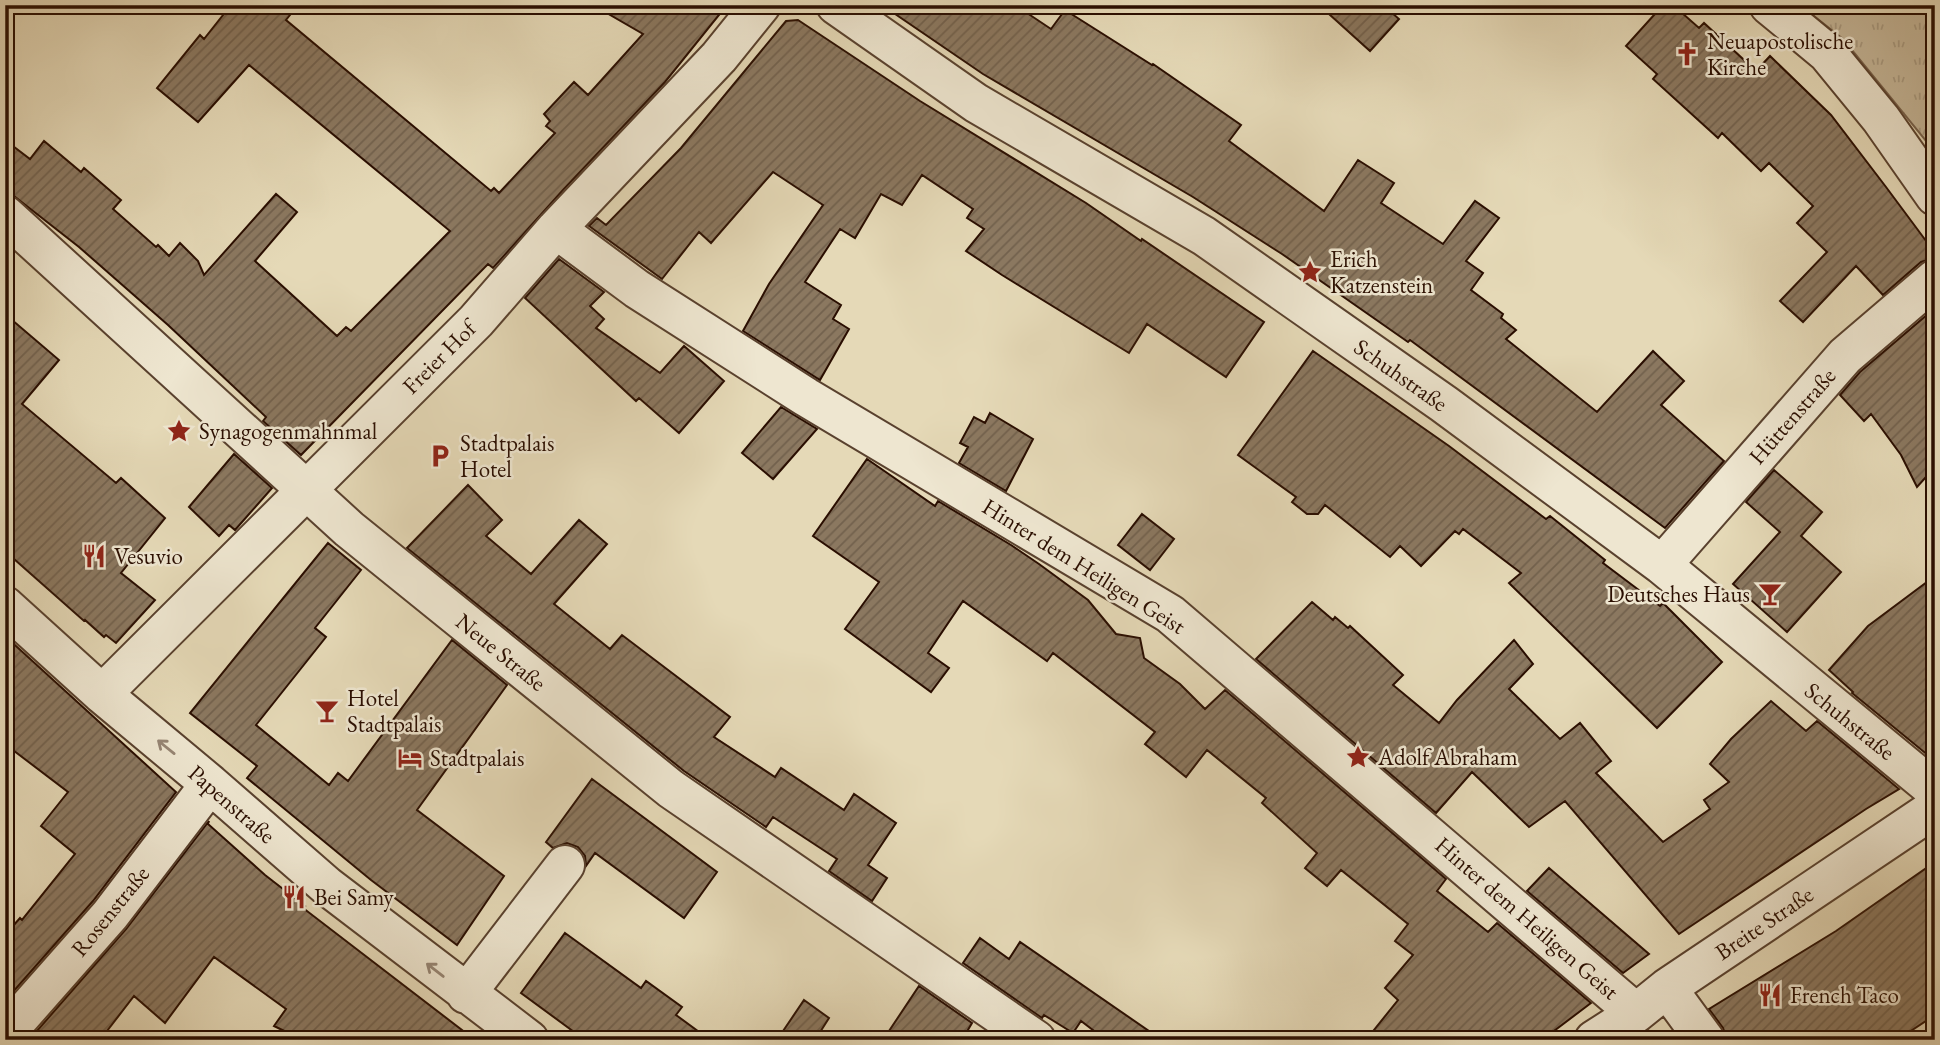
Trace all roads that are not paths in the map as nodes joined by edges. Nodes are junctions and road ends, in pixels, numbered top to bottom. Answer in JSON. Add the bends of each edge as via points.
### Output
{"nodes":[{"id":1,"x":761,"y":5,"type":"edge"},
{"id":2,"x":1769,"y":5,"type":"edge"},
{"id":3,"x":837,"y":6,"type":"edge"},
{"id":4,"x":1935,"y":195,"type":"edge"},
{"id":5,"x":5,"y":215,"type":"edge"},
{"id":6,"x":556,"y":229,"type":"junction"},
{"id":7,"x":1935,"y":279,"type":"edge"},
{"id":8,"x":307,"y":491,"type":"junction"},
{"id":9,"x":1662,"y":565,"type":"junction"},
{"id":10,"x":5,"y":606,"type":"edge"},
{"id":11,"x":102,"y":694,"type":"junction"},
{"id":12,"x":211,"y":784,"type":"junction"},
{"id":13,"x":1935,"y":790,"type":"edge"},
{"id":14,"x":1935,"y":808,"type":"edge"},
{"id":15,"x":565,"y":865,"type":"dead end"},
{"id":16,"x":1667,"y":988,"type":"junction"},
{"id":17,"x":466,"y":994,"type":"junction"},
{"id":18,"x":1636,"y":1013,"type":"junction"},
{"id":19,"x":5,"y":1034,"type":"edge"},
{"id":20,"x":529,"y":1040,"type":"edge"},
{"id":21,"x":1036,"y":1040,"type":"edge"},
{"id":22,"x":1594,"y":1040,"type":"edge"},
{"id":23,"x":1704,"y":1040,"type":"edge"}],
"edges":[{"from":1,"to":6,"type":"street","name":"Freier Hof","via":[[719,57]]},
{"from":2,"to":4,"type":"street","via":[[1826,53]]},
{"from":3,"to":9,"type":"street","name":"Schuhstraße","via":[[976,103],[1204,236],[1444,404]]},
{"from":5,"to":8,"type":"street","name":"Neue Straße"},
{"from":6,"to":8,"type":"street","name":"Freier Hof","via":[[476,321]]},
{"from":6,"to":18,"type":"street","name":"Hinter dem Heiligen Geist","via":[[637,289],[806,397],[1170,614]]},
{"from":7,"to":9,"type":"street","name":"Hüttenstraße","via":[[1845,356]]},
{"from":8,"to":11,"type":"street","name":"Freier Hof"},
{"from":8,"to":21,"type":"street","name":"Neue Straße","via":[[671,789]]},
{"from":9,"to":13,"type":"street","name":"Schuhstraße"},
{"from":10,"to":11,"type":"street","name":"Papenstraße"},
{"from":12,"to":11,"type":"street","name":"Papenstraße","one_way":true},
{"from":17,"to":12,"type":"street","name":"Papenstraße","one_way":true,"via":[[327,886]]},
{"from":12,"to":19,"type":"street","name":"Rosenstraße","via":[[110,915]]},
{"from":14,"to":16,"type":"street","name":"Breite Straße"},
{"from":15,"to":17,"type":"street"},
{"from":16,"to":18,"type":"street","name":"Breite Straße"},
{"from":16,"to":23,"type":"street"},
{"from":17,"to":20,"type":"street","name":"Papenstraße"},
{"from":18,"to":22,"type":"street","name":"Breite Straße"}]}
